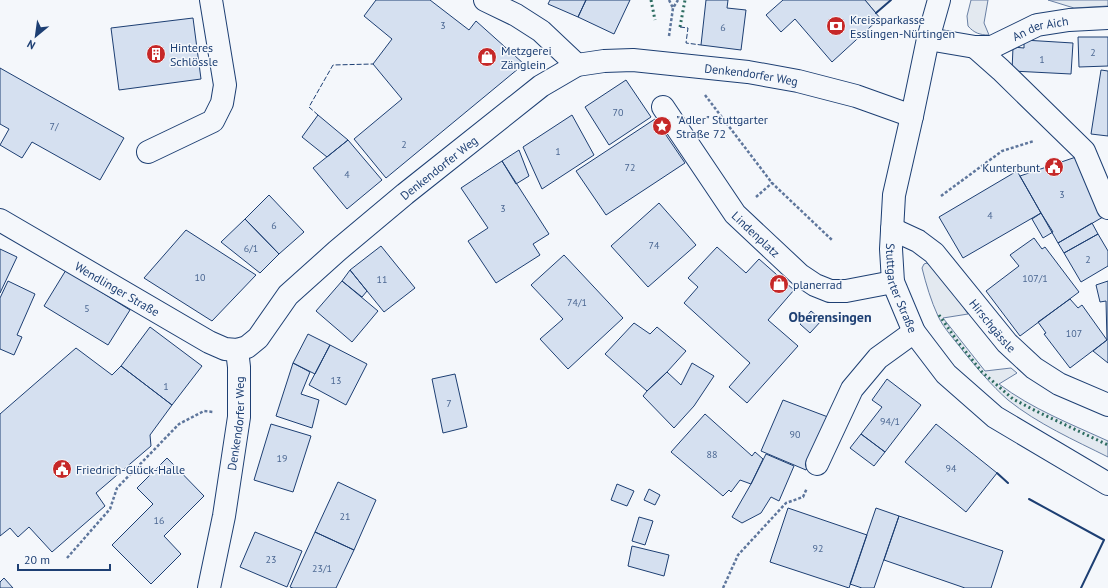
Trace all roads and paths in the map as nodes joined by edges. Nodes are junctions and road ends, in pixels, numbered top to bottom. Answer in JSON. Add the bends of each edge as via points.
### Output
{"nodes":[{"id":1,"x":211,"y":0,"type":"edge"},
{"id":2,"x":485,"y":0,"type":"edge"},
{"id":3,"x":669,"y":0,"type":"edge"},
{"id":4,"x":678,"y":0,"type":"edge"},
{"id":5,"x":940,"y":0,"type":"edge"},
{"id":6,"x":1108,"y":18,"type":"edge"},
{"id":7,"x":928,"y":39,"type":"junction"},
{"id":8,"x":974,"y":47,"type":"junction"},
{"id":9,"x":577,"y":65,"type":"junction"},
{"id":10,"x":704,"y":94,"type":"dead end"},
{"id":11,"x":663,"y":107,"type":"dead end"},
{"id":12,"x":912,"y":116,"type":"junction"},
{"id":13,"x":1065,"y":132,"type":"junction"},
{"id":14,"x":148,"y":152,"type":"dead end"},
{"id":15,"x":940,"y":196,"type":"dead end"},
{"id":16,"x":1108,"y":208,"type":"edge"},
{"id":17,"x":0,"y":220,"type":"edge"},
{"id":18,"x":892,"y":229,"type":"junction"},
{"id":19,"x":832,"y":240,"type":"dead end"},
{"id":20,"x":893,"y":282,"type":"junction"},
{"id":21,"x":914,"y":332,"type":"junction"},
{"id":22,"x":237,"y":350,"type":"junction"},
{"id":23,"x":1108,"y":405,"type":"edge"},
{"id":24,"x":204,"y":411,"type":"dead end"},
{"id":25,"x":817,"y":464,"type":"joint"},
{"id":26,"x":1108,"y":484,"type":"edge"},
{"id":27,"x":67,"y":558,"type":"dead end"},
{"id":28,"x":209,"y":588,"type":"edge"},
{"id":29,"x":724,"y":588,"type":"edge"}],
"edges":[{"from":1,"to":14,"type":"main road","via":[[225,85],[222,103],[213,120]]},
{"from":2,"to":9,"type":"main road","via":[[541,31]]},
{"from":3,"to":4,"type":"path","via":[[673,8]]},
{"from":5,"to":7,"type":"main road","name":"Stuttgarter Straße"},
{"from":6,"to":8,"type":"main road","name":"An der Aich","via":[[1037,25],[992,47]]},
{"from":7,"to":8,"type":"main road"},
{"from":7,"to":12,"type":"main road","name":"Stuttgarter Straße"},
{"from":8,"to":13,"type":"main road"},
{"from":9,"to":12,"type":"main road","name":"Denkendorfer Weg","via":[[633,60],[748,72],[798,81],[856,96]]},
{"from":9,"to":22,"type":"main road","name":"Denkendorfer Weg","via":[[541,86],[405,194],[288,295],[258,338],[247,347]]},
{"from":10,"to":19,"type":"path","via":[[772,182]]},
{"from":11,"to":20,"type":"main road","name":"Lindenplatz","via":[[735,214],[800,274],[815,285],[830,291],[846,291]]},
{"from":12,"to":18,"type":"main road","name":"Stuttgarter Straße","via":[[894,195]]},
{"from":13,"to":15,"type":"path","via":[[1002,151]]},
{"from":13,"to":16,"type":"main road","via":[[1084,151]]},
{"from":17,"to":22,"type":"main road","name":"Wendlinger Straße","via":[[209,342],[226,349]]},
{"from":18,"to":20,"type":"main road","name":"Stuttgarter Straße"},
{"from":18,"to":23,"type":"main road","name":"Hirschgässle","via":[[918,241],[934,254],[1006,343],[1034,368],[1059,384]]},
{"from":20,"to":21,"type":"main road","name":"Stuttgarter Straße"},
{"from":21,"to":25,"type":"main road","via":[[878,358],[852,389]]},
{"from":21,"to":26,"type":"main road","name":"Stuttgarter Straße","via":[[946,374],[995,417]]},
{"from":22,"to":28,"type":"main road","name":"Denkendorfer Weg","via":[[239,417],[224,516]]},
{"from":24,"to":27,"type":"path","via":[[179,424],[117,488],[110,509]]},
{"from":25,"to":29,"type":"path","via":[[804,498],[786,503],[738,556]]}]}
